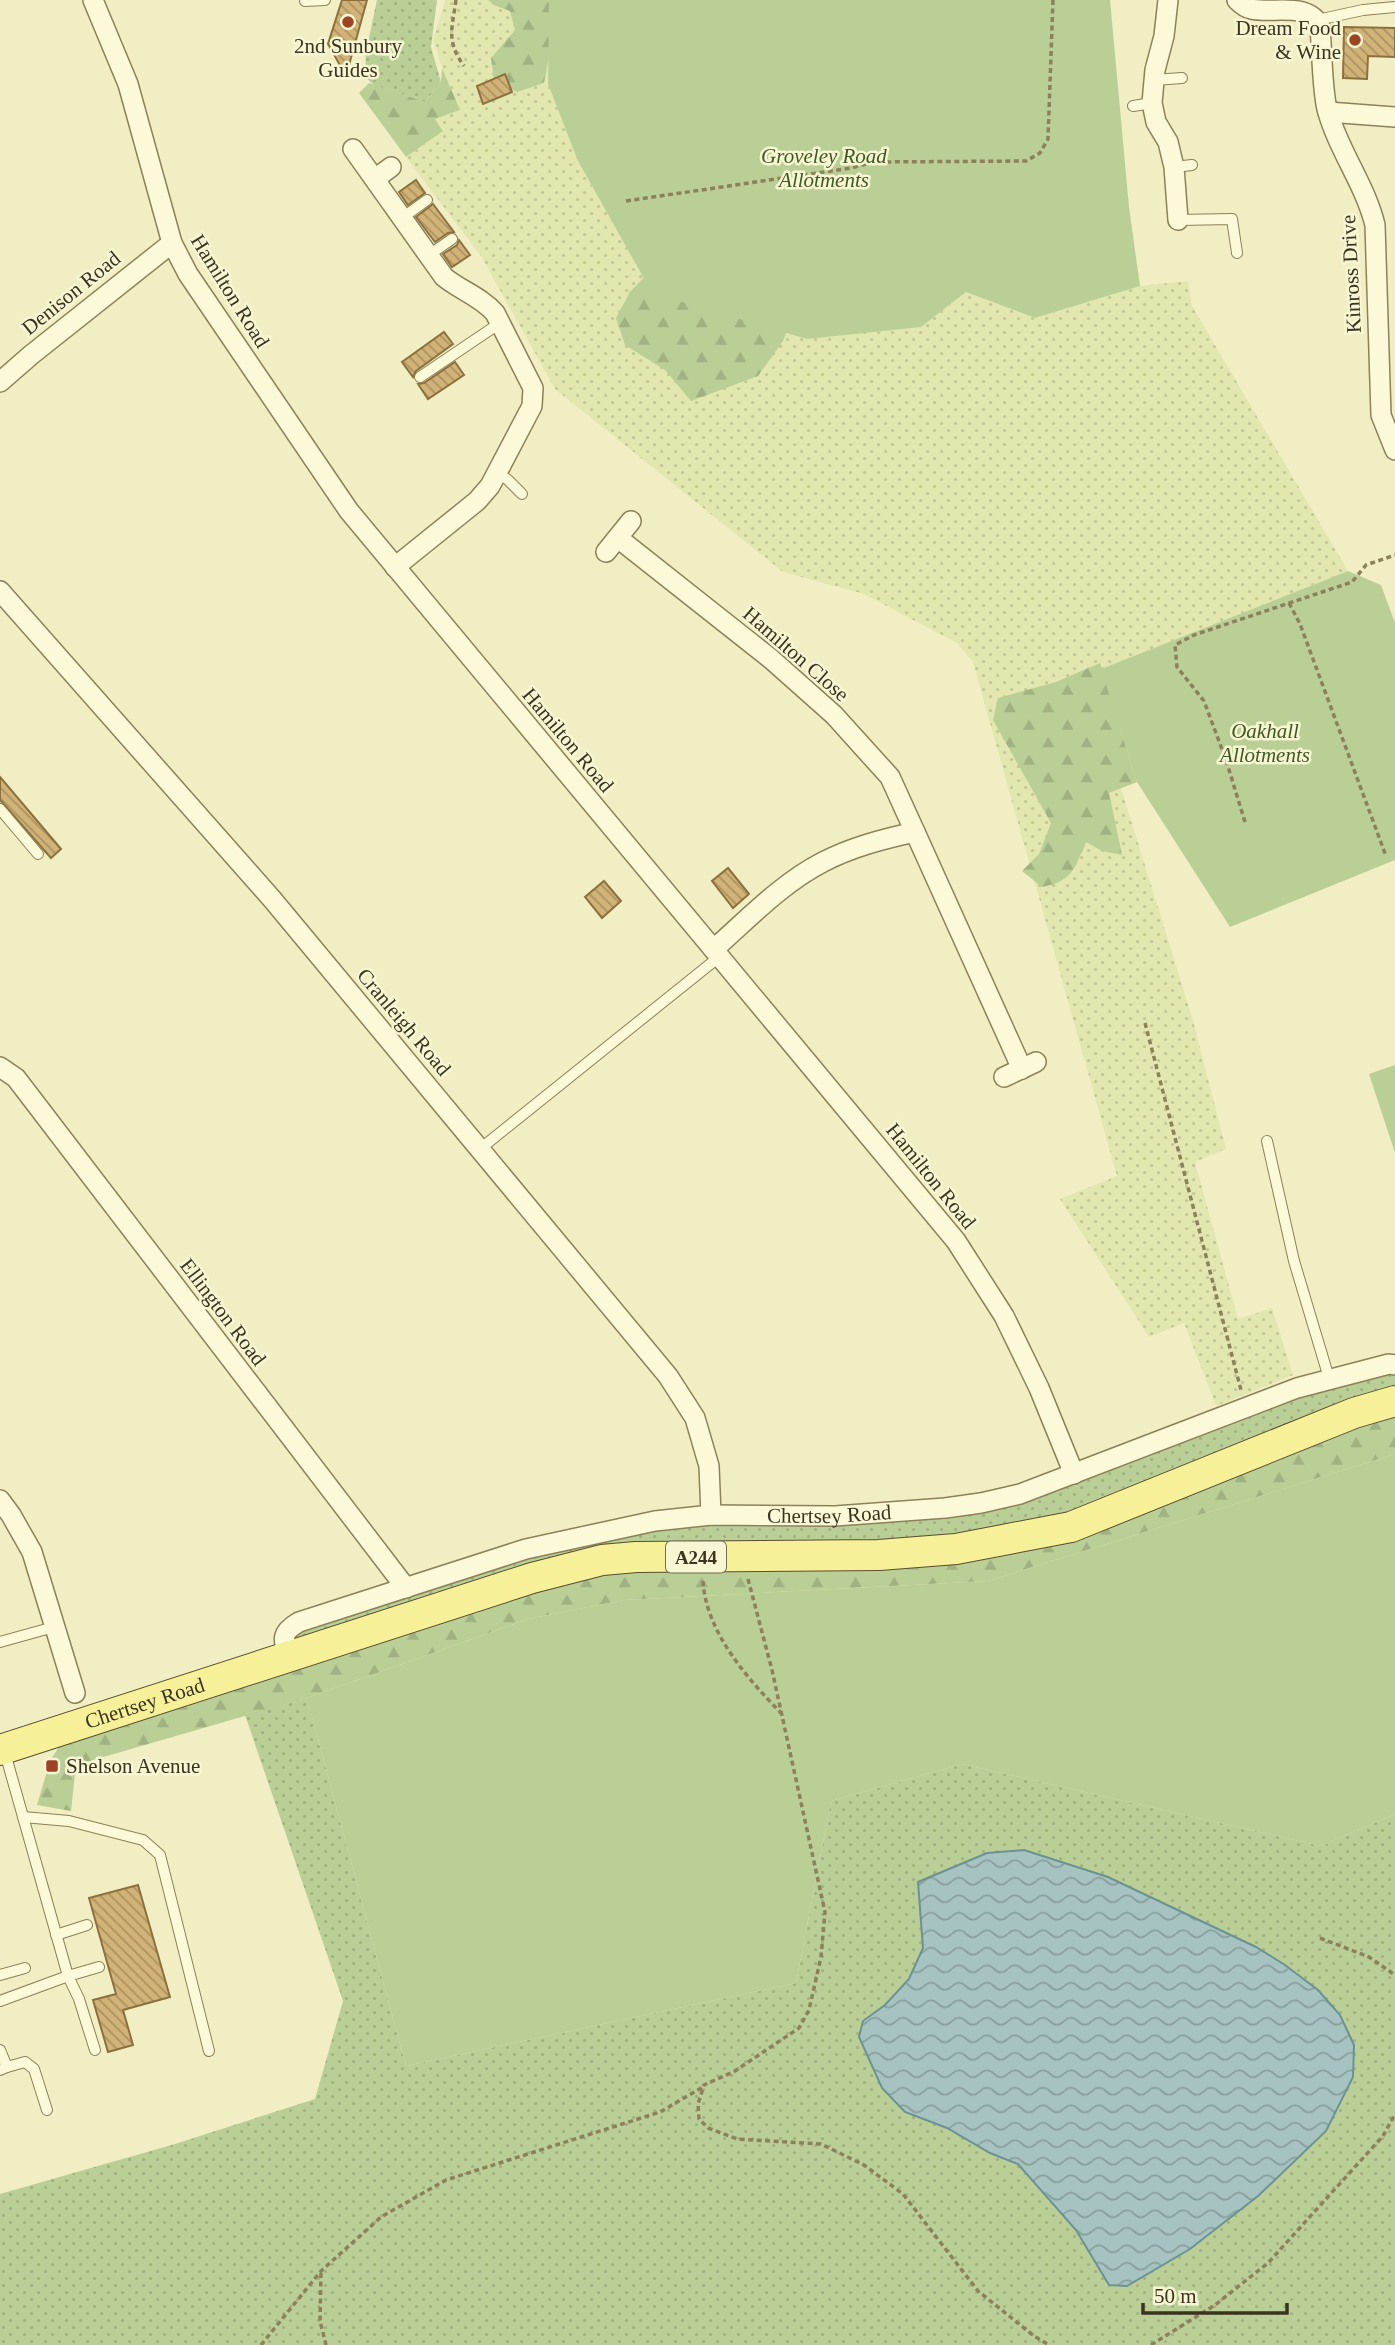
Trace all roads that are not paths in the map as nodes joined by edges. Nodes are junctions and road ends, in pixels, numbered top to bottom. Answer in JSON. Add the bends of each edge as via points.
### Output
{"nodes":[{"id":1,"x":93,"y":0,"type":"edge"},
{"id":2,"x":325,"y":0,"type":"edge"},
{"id":3,"x":1168,"y":0,"type":"edge"},
{"id":4,"x":1237,"y":0,"type":"edge"},
{"id":5,"x":304,"y":1,"type":"edge"},
{"id":6,"x":1395,"y":7,"type":"edge"},
{"id":7,"x":1317,"y":20,"type":"junction"},
{"id":8,"x":1182,"y":78,"type":"dead end"},
{"id":9,"x":1154,"y":80,"type":"junction"},
{"id":10,"x":1328,"y":112,"type":"junction"},
{"id":11,"x":1395,"y":117,"type":"edge"},
{"id":12,"x":353,"y":149,"type":"dead end"},
{"id":13,"x":391,"y":167,"type":"dead end"},
{"id":14,"x":375,"y":180,"type":"junction"},
{"id":15,"x":427,"y":200,"type":"dead end"},
{"id":16,"x":402,"y":218,"type":"junction"},
{"id":17,"x":1178,"y":220,"type":"joint"},
{"id":18,"x":452,"y":239,"type":"dead end"},
{"id":19,"x":172,"y":243,"type":"junction"},
{"id":20,"x":1237,"y":253,"type":"dead end"},
{"id":21,"x":429,"y":255,"type":"junction"},
{"id":22,"x":500,"y":323,"type":"junction"},
{"id":23,"x":419,"y":377,"type":"dead end"},
{"id":24,"x":0,"y":382,"type":"edge"},
{"id":25,"x":1387,"y":398,"type":"edge"},
{"id":26,"x":1395,"y":450,"type":"edge"},
{"id":27,"x":497,"y":474,"type":"junction"},
{"id":28,"x":522,"y":494,"type":"dead end"},
{"id":29,"x":631,"y":521,"type":"dead end"},
{"id":30,"x":395,"y":567,"type":"junction"},
{"id":31,"x":0,"y":590,"type":"edge"},
{"id":32,"x":0,"y":809,"type":"edge"},
{"id":33,"x":915,"y":832,"type":"junction"},
{"id":34,"x":38,"y":854,"type":"dead end"},
{"id":35,"x":717,"y":953,"type":"junction"},
{"id":36,"x":0,"y":1068,"type":"edge"},
{"id":37,"x":1021,"y":1069,"type":"dead end"},
{"id":38,"x":1267,"y":1141,"type":"dead end"},
{"id":39,"x":480,"y":1149,"type":"junction"},
{"id":40,"x":1395,"y":1365,"type":"edge"},
{"id":41,"x":1329,"y":1378,"type":"junction"},
{"id":42,"x":1395,"y":1401,"type":"edge"},
{"id":43,"x":1074,"y":1474,"type":"junction"},
{"id":44,"x":4,"y":1512,"type":"edge"},
{"id":45,"x":711,"y":1516,"type":"junction"},
{"id":46,"x":406,"y":1588,"type":"junction"},
{"id":47,"x":54,"y":1627,"type":"junction"},
{"id":48,"x":0,"y":1642,"type":"edge"},
{"id":49,"x":289,"y":1658,"type":"junction"},
{"id":50,"x":75,"y":1693,"type":"joint"},
{"id":51,"x":85,"y":1722,"type":"junction"},
{"id":52,"x":2,"y":1750,"type":"edge"},
{"id":53,"x":23,"y":1817,"type":"junction"},
{"id":54,"x":87,"y":1925,"type":"dead end"},
{"id":55,"x":56,"y":1934,"type":"junction"},
{"id":56,"x":99,"y":1966,"type":"dead end"},
{"id":57,"x":25,"y":1968,"type":"dead end"},
{"id":58,"x":0,"y":1975,"type":"edge"},
{"id":59,"x":68,"y":1976,"type":"junction"},
{"id":60,"x":0,"y":2001,"type":"edge"},
{"id":61,"x":0,"y":2050,"type":"edge"},
{"id":62,"x":95,"y":2050,"type":"dead end"},
{"id":63,"x":209,"y":2050,"type":"dead end"},
{"id":64,"x":3,"y":2068,"type":"edge"},
{"id":65,"x":47,"y":2110,"type":"dead end"}],
"edges":[{"from":1,"to":19,"type":"street","name":"Hamilton Road","via":[[128,84]]},
{"from":2,"to":5,"type":"lane"},
{"from":3,"to":9,"type":"street"},
{"from":4,"to":7,"type":"street","via":[[1250,9],[1302,12]]},
{"from":6,"to":7,"type":"lane"},
{"from":7,"to":10,"type":"street","name":"Kinross Drive"},
{"from":8,"to":9,"type":"lane"},
{"from":9,"to":17,"type":"street","via":[[1143,105],[1183,166]]},
{"from":10,"to":11,"type":"street"},
{"from":10,"to":25,"type":"street","name":"Kinross Drive","via":[[1370,202],[1375,225]]},
{"from":12,"to":14,"type":"street"},
{"from":13,"to":14,"type":"street"},
{"from":14,"to":16,"type":"street"},
{"from":15,"to":16,"type":"lane"},
{"from":16,"to":21,"type":"street"},
{"from":17,"to":20,"type":"lane","via":[[1232,219]]},
{"from":18,"to":21,"type":"lane"},
{"from":19,"to":24,"type":"street","name":"Denison Road"},
{"from":19,"to":30,"type":"street","name":"Hamilton Road","via":[[305,448]]},
{"from":21,"to":22,"type":"street","via":[[443,277],[487,304]]},
{"from":22,"to":23,"type":"lane"},
{"from":22,"to":27,"type":"street","via":[[533,388],[532,406]]},
{"from":25,"to":26,"type":"street","name":"Kinross Drive","via":[[1381,415]]},
{"from":27,"to":28,"type":"lane"},
{"from":27,"to":30,"type":"street","via":[[477,501]]},
{"from":29,"to":33,"type":"street","name":"Hamilton Close","via":[[612,545],[771,659],[834,715],[891,777]]},
{"from":30,"to":35,"type":"street","name":"Hamilton Road"},
{"from":31,"to":39,"type":"street","name":"Cranleigh Road","via":[[272,900]]},
{"from":32,"to":34,"type":"lane"},
{"from":33,"to":35,"type":"street","via":[[858,846],[822,862],[794,880]]},
{"from":33,"to":37,"type":"street","name":"Hamilton Close"},
{"from":35,"to":39,"type":"lane"},
{"from":35,"to":43,"type":"street","name":"Hamilton Road","via":[[956,1241],[1004,1316]]},
{"from":36,"to":46,"type":"street","name":"Ellington Road","via":[[16,1078]]},
{"from":38,"to":41,"type":"lane","via":[[1294,1261]]},
{"from":39,"to":45,"type":"street","name":"Cranleigh Road","via":[[668,1376],[695,1418],[709,1466]]},
{"from":40,"to":41,"type":"street","name":"Chertsey Road"},
{"from":41,"to":43,"type":"street","name":"Chertsey Road"},
{"from":42,"to":49,"type":"main road","name":"Chertsey Road","number":"A244","via":[[1354,1413],[1071,1527],[916,1553],[602,1560],[489,1591]]},
{"from":43,"to":45,"type":"street","name":"Chertsey Road","via":[[1020,1494],[945,1508],[835,1516]]},
{"from":44,"to":47,"type":"street","via":[[32,1552]]},
{"from":45,"to":46,"type":"street","name":"Chertsey Road","via":[[655,1521],[526,1549]]},
{"from":46,"to":49,"type":"street","name":"Chertsey Road","via":[[287,1629],[284,1638]]},
{"from":47,"to":48,"type":"lane"},
{"from":47,"to":50,"type":"street"},
{"from":49,"to":51,"type":"main road","name":"Chertsey Road","number":"A244"},
{"from":50,"to":51,"type":"lane"},
{"from":51,"to":52,"type":"main road","name":"Chertsey Road","number":"A244"},
{"from":52,"to":53,"type":"lane"},
{"from":53,"to":55,"type":"lane"},
{"from":53,"to":63,"type":"lane","via":[[69,1821],[143,1840],[160,1855]]},
{"from":54,"to":55,"type":"lane"},
{"from":55,"to":59,"type":"lane"},
{"from":56,"to":59,"type":"lane"},
{"from":57,"to":58,"type":"lane"},
{"from":59,"to":60,"type":"lane"},
{"from":59,"to":62,"type":"lane"},
{"from":61,"to":64,"type":"lane"},
{"from":64,"to":65,"type":"lane","via":[[25,2062],[34,2069]]}]}
